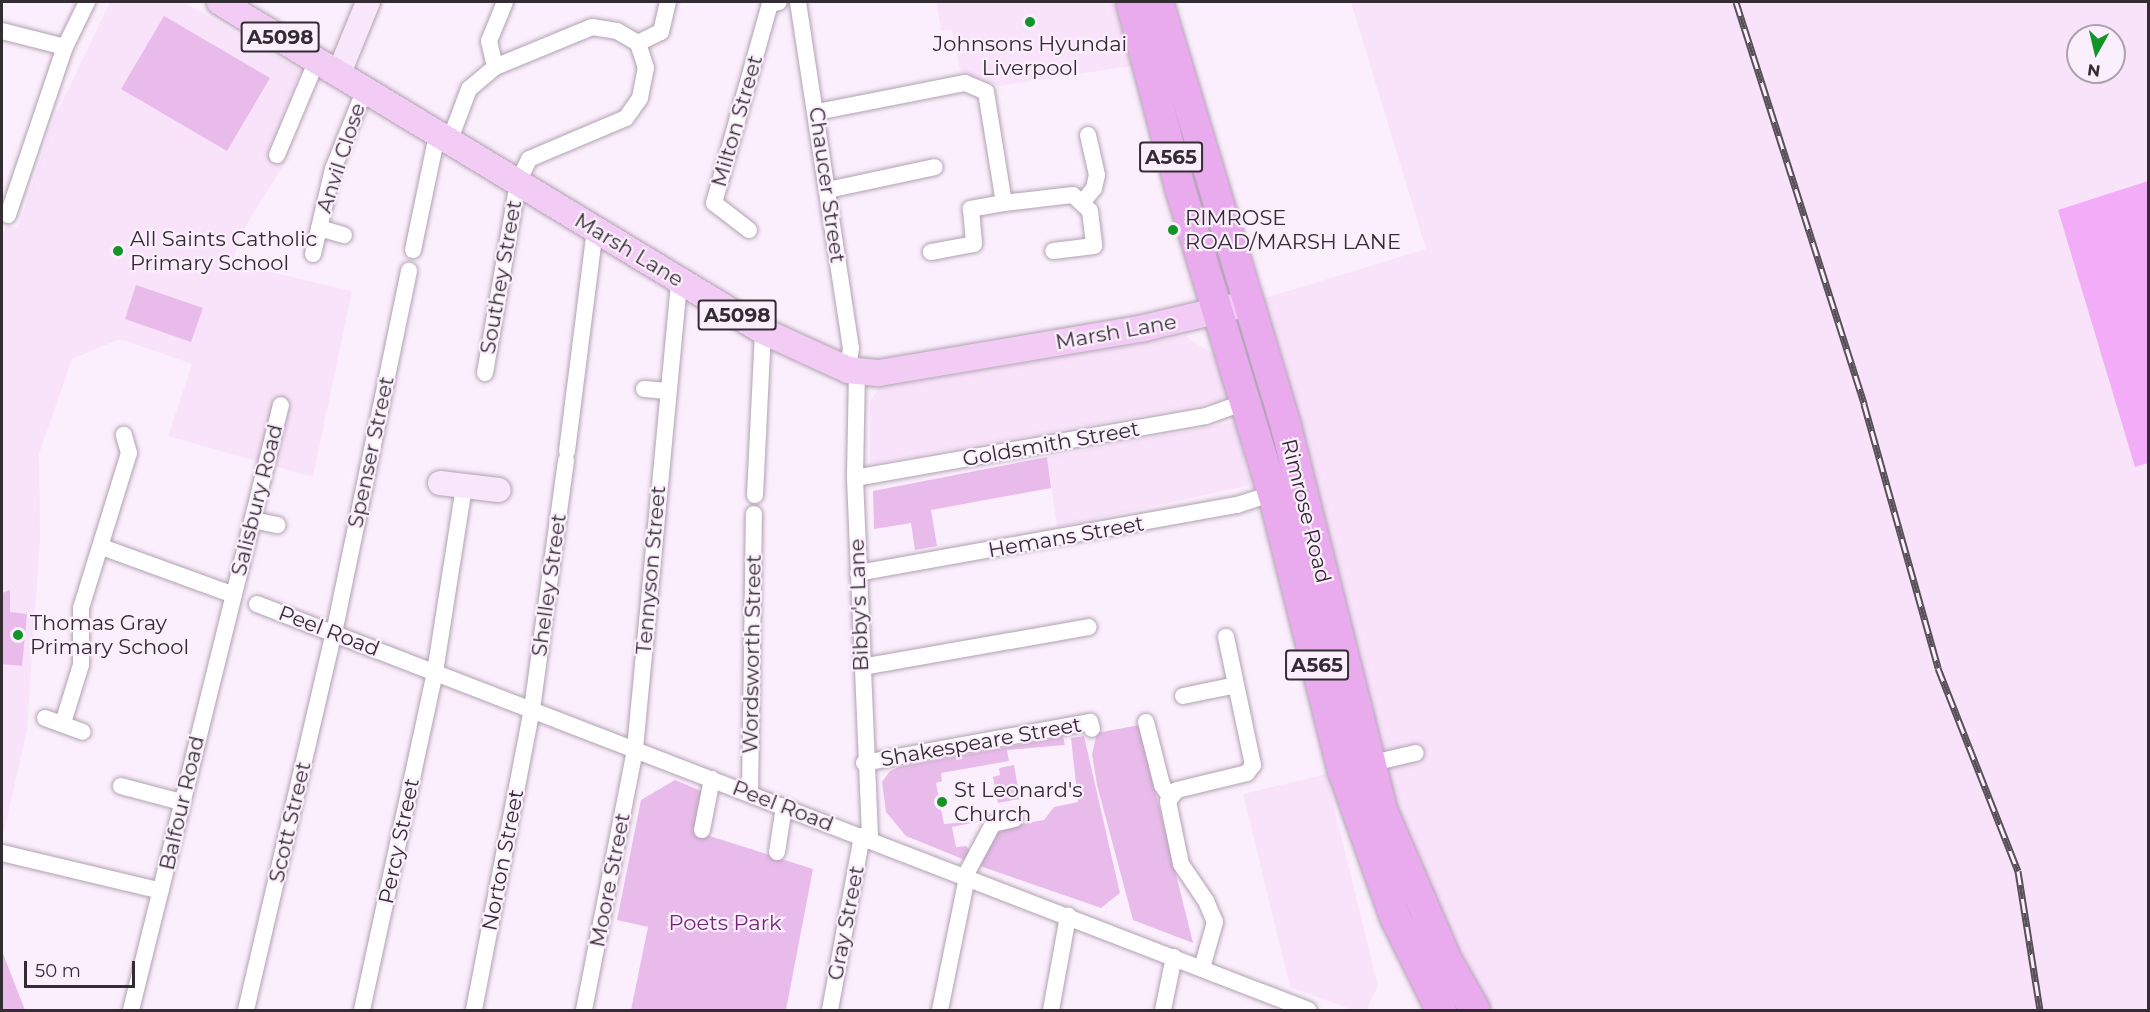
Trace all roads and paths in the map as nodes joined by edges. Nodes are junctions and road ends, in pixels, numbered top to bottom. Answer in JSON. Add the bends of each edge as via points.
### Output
{"nodes":[{"id":1,"x":87,"y":2,"type":"edge"},
{"id":2,"x":220,"y":2,"type":"edge"},
{"id":3,"x":368,"y":2,"type":"edge"},
{"id":4,"x":505,"y":2,"type":"edge"},
{"id":5,"x":779,"y":2,"type":"edge"},
{"id":6,"x":798,"y":2,"type":"edge"},
{"id":7,"x":1131,"y":2,"type":"edge"},
{"id":8,"x":1158,"y":2,"type":"edge"},
{"id":9,"x":668,"y":4,"type":"edge"},
{"id":10,"x":2,"y":31,"type":"edge"},
{"id":11,"x":638,"y":43,"type":"junction"},
{"id":12,"x":65,"y":47,"type":"junction"},
{"id":13,"x":317,"y":60,"type":"junction"},
{"id":14,"x":495,"y":67,"type":"junction"},
{"id":15,"x":339,"y":73,"type":"junction"},
{"id":16,"x":365,"y":89,"type":"junction"},
{"id":17,"x":816,"y":112,"type":"junction"},
{"id":18,"x":1089,"y":135,"type":"dead end"},
{"id":19,"x":443,"y":139,"type":"junction"},
{"id":20,"x":277,"y":154,"type":"dead end"},
{"id":21,"x":935,"y":167,"type":"dead end"},
{"id":22,"x":518,"y":182,"type":"junction"},
{"id":23,"x":828,"y":190,"type":"junction"},
{"id":24,"x":1004,"y":203,"type":"junction"},
{"id":25,"x":1082,"y":203,"type":"junction"},
{"id":26,"x":8,"y":215,"type":"dead end"},
{"id":27,"x":319,"y":228,"type":"junction"},
{"id":28,"x":595,"y":230,"type":"junction"},
{"id":29,"x":749,"y":231,"type":"dead end"},
{"id":30,"x":344,"y":235,"type":"dead end"},
{"id":31,"x":413,"y":250,"type":"dead end"},
{"id":32,"x":1053,"y":251,"type":"dead end"},
{"id":33,"x":931,"y":252,"type":"dead end"},
{"id":34,"x":313,"y":254,"type":"dead end"},
{"id":35,"x":409,"y":271,"type":"dead end"},
{"id":36,"x":679,"y":280,"type":"junction"},
{"id":37,"x":1249,"y":303,"type":"junction"},
{"id":38,"x":1218,"y":312,"type":"junction"},
{"id":39,"x":763,"y":331,"type":"junction"},
{"id":40,"x":852,"y":370,"type":"junction"},
{"id":41,"x":485,"y":373,"type":"dead end"},
{"id":42,"x":644,"y":389,"type":"dead end"},
{"id":43,"x":667,"y":391,"type":"junction"},
{"id":44,"x":1245,"y":402,"type":"junction"},
{"id":45,"x":281,"y":405,"type":"dead end"},
{"id":46,"x":124,"y":435,"type":"dead end"},
{"id":47,"x":855,"y":478,"type":"junction"},
{"id":48,"x":440,"y":483,"type":"dead end"},
{"id":49,"x":464,"y":486,"type":"junction"},
{"id":50,"x":499,"y":490,"type":"dead end"},
{"id":51,"x":1273,"y":493,"type":"junction"},
{"id":52,"x":754,"y":495,"type":"dead end"},
{"id":53,"x":754,"y":514,"type":"dead end"},
{"id":54,"x":253,"y":520,"type":"junction"},
{"id":55,"x":277,"y":525,"type":"dead end"},
{"id":56,"x":102,"y":547,"type":"junction"},
{"id":57,"x":858,"y":573,"type":"junction"},
{"id":58,"x":234,"y":596,"type":"junction"},
{"id":59,"x":257,"y":604,"type":"dead end"},
{"id":60,"x":1088,"y":627,"type":"dead end"},
{"id":61,"x":334,"y":633,"type":"junction"},
{"id":62,"x":1226,"y":637,"type":"dead end"},
{"id":63,"x":862,"y":667,"type":"junction"},
{"id":64,"x":435,"y":672,"type":"junction"},
{"id":65,"x":1236,"y":685,"type":"junction"},
{"id":66,"x":1183,"y":696,"type":"dead end"},
{"id":67,"x":532,"y":709,"type":"junction"},
{"id":68,"x":45,"y":718,"type":"dead end"},
{"id":69,"x":1146,"y":722,"type":"dead end"},
{"id":70,"x":63,"y":723,"type":"junction"},
{"id":71,"x":1092,"y":729,"type":"dead end"},
{"id":72,"x":83,"y":732,"type":"dead end"},
{"id":73,"x":635,"y":749,"type":"junction"},
{"id":74,"x":1416,"y":753,"type":"dead end"},
{"id":75,"x":864,"y":763,"type":"junction"},
{"id":76,"x":1356,"y":768,"type":"junction"},
{"id":77,"x":712,"y":779,"type":"junction"},
{"id":78,"x":121,"y":786,"type":"dead end"},
{"id":79,"x":750,"y":794,"type":"junction"},
{"id":80,"x":1170,"y":797,"type":"junction"},
{"id":81,"x":181,"y":802,"type":"junction"},
{"id":82,"x":784,"y":807,"type":"junction"},
{"id":83,"x":1014,"y":819,"type":"dead end"},
{"id":84,"x":702,"y":830,"type":"dead end"},
{"id":85,"x":866,"y":838,"type":"junction"},
{"id":86,"x":777,"y":852,"type":"dead end"},
{"id":87,"x":2,"y":853,"type":"edge"},
{"id":88,"x":966,"y":876,"type":"junction"},
{"id":89,"x":161,"y":891,"type":"junction"},
{"id":90,"x":1068,"y":916,"type":"junction"},
{"id":91,"x":1174,"y":957,"type":"junction"},
{"id":92,"x":1202,"y":968,"type":"junction"},
{"id":93,"x":1425,"y":982,"type":"junction"},
{"id":94,"x":1274,"y":1004,"type":"edge"},
{"id":95,"x":131,"y":1011,"type":"edge"},
{"id":96,"x":246,"y":1011,"type":"edge"},
{"id":97,"x":362,"y":1011,"type":"edge"},
{"id":98,"x":474,"y":1011,"type":"edge"},
{"id":99,"x":584,"y":1011,"type":"edge"},
{"id":100,"x":830,"y":1011,"type":"edge"},
{"id":101,"x":940,"y":1011,"type":"edge"},
{"id":102,"x":1051,"y":1011,"type":"edge"},
{"id":103,"x":1163,"y":1011,"type":"edge"},
{"id":104,"x":1308,"y":1011,"type":"edge"},
{"id":105,"x":1412,"y":1011,"type":"edge"},
{"id":106,"x":1441,"y":1011,"type":"edge"},
{"id":107,"x":1475,"y":1011,"type":"edge"}],
"edges":[{"from":1,"to":12,"type":"street"},
{"from":2,"to":13,"type":"main road","name":"Marsh Lane","number":"A5098"},
{"from":3,"to":15,"type":"street"},
{"from":4,"to":14,"type":"street","via":[[489,41]]},
{"from":5,"to":29,"type":"street","name":"Milton Street","via":[[770,4],[714,203]]},
{"from":6,"to":17,"type":"street","name":"Chaucer Street"},
{"from":7,"to":38,"type":"highway","name":"Rimrose Road","number":"A565","via":[[1180,191]]},
{"from":8,"to":37,"type":"highway","name":"Rimrose Road","number":"A565"},
{"from":9,"to":11,"type":"street","via":[[661,32]]},
{"from":10,"to":12,"type":"street"},
{"from":11,"to":14,"type":"street","via":[[618,31],[592,27]]},
{"from":11,"to":22,"type":"street","via":[[646,69],[640,98],[626,118],[529,159]]},
{"from":12,"to":26,"type":"street"},
{"from":13,"to":15,"type":"main road","name":"Marsh Lane","number":"A5098"},
{"from":13,"to":20,"type":"street"},
{"from":14,"to":19,"type":"street","via":[[469,88]]},
{"from":15,"to":16,"type":"main road","name":"Marsh Lane","number":"A5098"},
{"from":16,"to":19,"type":"main road","name":"Marsh Lane","number":"A5098"},
{"from":16,"to":27,"type":"street","name":"Anvil Close","via":[[333,170]]},
{"from":17,"to":23,"type":"street","name":"Chaucer Street"},
{"from":17,"to":24,"type":"street","via":[[965,83],[986,92]]},
{"from":18,"to":25,"type":"street","via":[[1097,175],[1094,188]]},
{"from":19,"to":22,"type":"main road","name":"Marsh Lane","number":"A5098"},
{"from":19,"to":31,"type":"street"},
{"from":21,"to":23,"type":"street"},
{"from":22,"to":28,"type":"main road","name":"Marsh Lane","number":"A5098"},
{"from":22,"to":41,"type":"street","name":"Southey Street"},
{"from":23,"to":40,"type":"street","name":"Chaucer Street"},
{"from":24,"to":25,"type":"street","via":[[1073,195]]},
{"from":24,"to":33,"type":"street","via":[[971,209],[974,243]]},
{"from":25,"to":32,"type":"street","via":[[1090,211],[1094,246]]},
{"from":27,"to":30,"type":"street","name":"Anvil Close"},
{"from":27,"to":34,"type":"street","name":"Anvil Close"},
{"from":28,"to":36,"type":"main road","name":"Marsh Lane","number":"A5098"},
{"from":28,"to":67,"type":"street","name":"Shelley Street"},
{"from":35,"to":61,"type":"street","name":"Spenser Street"},
{"from":36,"to":39,"type":"main road","name":"Marsh Lane","number":"A5098"},
{"from":36,"to":43,"type":"street","name":"Tennyson Street"},
{"from":37,"to":38,"type":"main road","name":"Marsh Lane","number":"A5098"},
{"from":37,"to":76,"type":"highway","name":"Rimrose Road","number":"A565","via":[[1286,427]]},
{"from":38,"to":40,"type":"main road","name":"Marsh Lane","number":"A5098","via":[[879,374]]},
{"from":38,"to":44,"type":"highway","name":"Rimrose Road","number":"A565"},
{"from":39,"to":40,"type":"main road","name":"Marsh Lane","number":"A5098"},
{"from":39,"to":52,"type":"street"},
{"from":40,"to":47,"type":"street","name":"Bibby's Lane"},
{"from":42,"to":43,"type":"street"},
{"from":43,"to":73,"type":"street","name":"Tennyson Street"},
{"from":44,"to":47,"type":"street","name":"Goldsmith Street","via":[[1206,416]]},
{"from":44,"to":51,"type":"highway","name":"Rimrose Road","number":"A565"},
{"from":45,"to":54,"type":"street","name":"Salisbury Road"},
{"from":46,"to":56,"type":"street","via":[[129,453]]},
{"from":47,"to":57,"type":"street","name":"Bibby's Lane"},
{"from":48,"to":49,"type":"street"},
{"from":49,"to":50,"type":"street"},
{"from":49,"to":64,"type":"street"},
{"from":51,"to":57,"type":"street","name":"Hemans Street","via":[[1237,505]]},
{"from":51,"to":76,"type":"highway","name":"Rimrose Road","number":"A565"},
{"from":53,"to":79,"type":"street","name":"Wordsworth Street"},
{"from":54,"to":55,"type":"street"},
{"from":54,"to":58,"type":"street","name":"Salisbury Road"},
{"from":56,"to":58,"type":"street"},
{"from":56,"to":70,"type":"street","via":[[81,608],[81,665]]},
{"from":57,"to":63,"type":"street","name":"Bibby's Lane"},
{"from":58,"to":81,"type":"street","name":"Balfour Road"},
{"from":59,"to":61,"type":"street","name":"Peel Road"},
{"from":60,"to":63,"type":"street"},
{"from":61,"to":64,"type":"street","name":"Peel Road"},
{"from":61,"to":96,"type":"street","name":"Scott Street"},
{"from":62,"to":65,"type":"street"},
{"from":63,"to":75,"type":"street","name":"Bibby's Lane"},
{"from":64,"to":67,"type":"street","name":"Peel Road"},
{"from":64,"to":97,"type":"street","name":"Percy Street"},
{"from":65,"to":66,"type":"street"},
{"from":65,"to":80,"type":"street","via":[[1253,759],[1251,770],[1177,790]]},
{"from":67,"to":73,"type":"street","name":"Peel Road"},
{"from":67,"to":98,"type":"street","name":"Norton Street"},
{"from":68,"to":70,"type":"street"},
{"from":69,"to":80,"type":"street","via":[[1162,785]]},
{"from":70,"to":72,"type":"street"},
{"from":71,"to":75,"type":"street","name":"Shakespeare Street","via":[[1090,722]]},
{"from":73,"to":77,"type":"street","name":"Peel Road"},
{"from":73,"to":99,"type":"street","name":"Moore Street"},
{"from":74,"to":76,"type":"street"},
{"from":75,"to":85,"type":"street","name":"Bibby's Lane"},
{"from":76,"to":93,"type":"highway","name":"Rimrose Road","number":"A565","via":[[1395,917]]},
{"from":76,"to":107,"type":"highway","name":"Rimrose Road","number":"A565","via":[[1446,961]]},
{"from":77,"to":79,"type":"street","name":"Peel Road"},
{"from":77,"to":84,"type":"street"},
{"from":78,"to":81,"type":"street"},
{"from":79,"to":82,"type":"street","name":"Peel Road"},
{"from":80,"to":92,"type":"street","via":[[1168,808],[1181,864],[1215,922]]},
{"from":81,"to":89,"type":"street","name":"Balfour Road"},
{"from":82,"to":85,"type":"street","name":"Peel Road"},
{"from":82,"to":86,"type":"street"},
{"from":83,"to":88,"type":"street","via":[[993,824]]},
{"from":85,"to":88,"type":"street","name":"Peel Road"},
{"from":85,"to":100,"type":"street","name":"Gray Street"},
{"from":87,"to":89,"type":"street"},
{"from":88,"to":90,"type":"street","name":"Peel Road"},
{"from":88,"to":101,"type":"street"},
{"from":89,"to":95,"type":"street","name":"Balfour Road"},
{"from":90,"to":91,"type":"street","name":"Peel Road"},
{"from":90,"to":102,"type":"street"},
{"from":91,"to":92,"type":"street","name":"Peel Road"},
{"from":91,"to":103,"type":"street"},
{"from":92,"to":94,"type":"street","name":"Peel Road"},
{"from":93,"to":105,"type":"highway"},
{"from":93,"to":106,"type":"highway","name":"Rimrose Road","number":"A565"},
{"from":94,"to":104,"type":"street","name":"Peel Road"}]}
